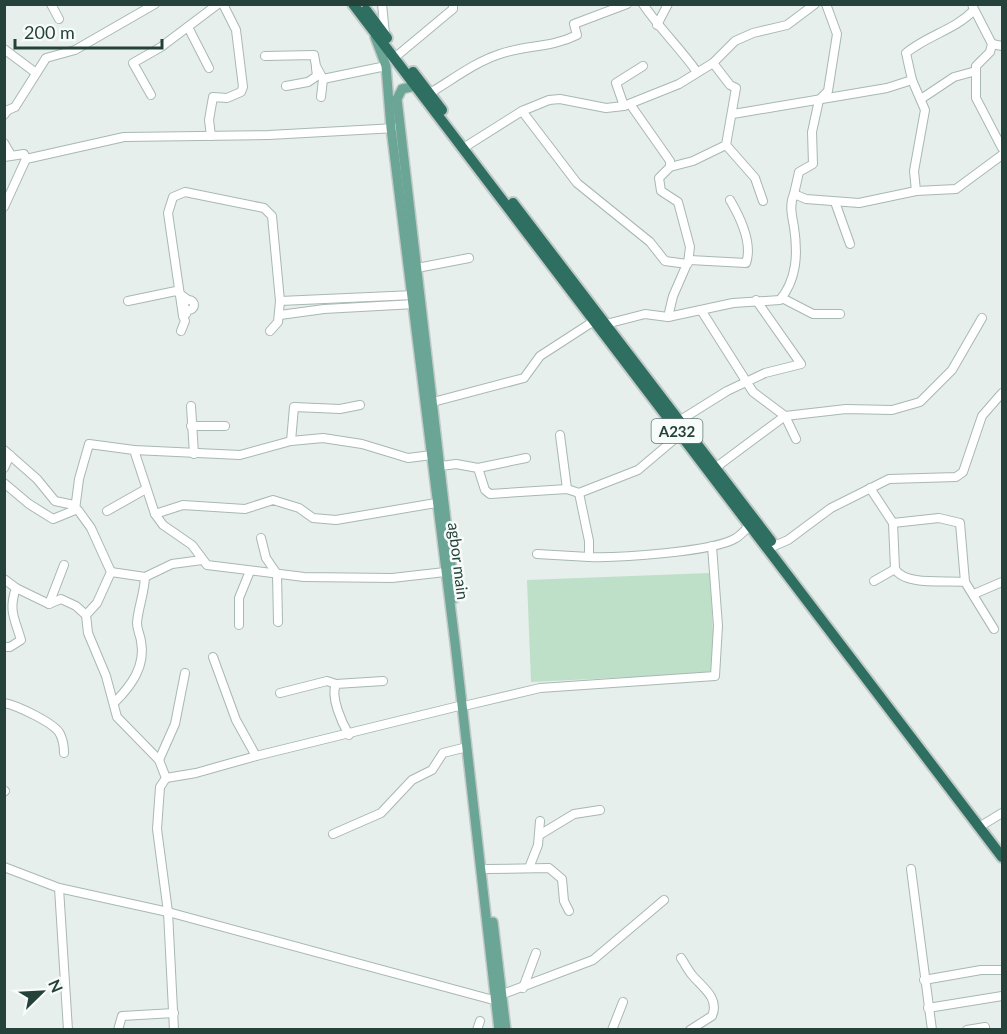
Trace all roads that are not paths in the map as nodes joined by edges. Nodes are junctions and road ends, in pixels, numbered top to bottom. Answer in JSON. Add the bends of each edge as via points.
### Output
{"nodes":[{"id":1,"x":51,"y":4,"type":"edge"},
{"id":2,"x":155,"y":4,"type":"edge"},
{"id":3,"x":218,"y":4,"type":"edge"},
{"id":4,"x":223,"y":4,"type":"edge"},
{"id":5,"x":353,"y":4,"type":"edge"},
{"id":6,"x":362,"y":4,"type":"edge"},
{"id":7,"x":381,"y":4,"type":"edge"},
{"id":8,"x":453,"y":4,"type":"edge"},
{"id":9,"x":604,"y":4,"type":"edge"},
{"id":10,"x":627,"y":4,"type":"edge"},
{"id":11,"x":642,"y":4,"type":"edge"},
{"id":12,"x":668,"y":4,"type":"edge"},
{"id":13,"x":815,"y":4,"type":"edge"},
{"id":14,"x":826,"y":4,"type":"edge"},
{"id":15,"x":973,"y":7,"type":"edge"},
{"id":16,"x":609,"y":13,"type":"junction"},
{"id":17,"x":58,"y":19,"type":"dead end"},
{"id":18,"x":657,"y":25,"type":"junction"},
{"id":19,"x":188,"y":27,"type":"junction"},
{"id":20,"x":373,"y":32,"type":"junction"},
{"id":21,"x":385,"y":36,"type":"junction"},
{"id":22,"x":992,"y":44,"type":"junction"},
{"id":23,"x":1002,"y":46,"type":"edge"},
{"id":24,"x":4,"y":49,"type":"edge"},
{"id":25,"x":399,"y":54,"type":"junction"},
{"id":26,"x":265,"y":57,"type":"dead end"},
{"id":27,"x":713,"y":63,"type":"junction"},
{"id":28,"x":316,"y":66,"type":"junction"},
{"id":29,"x":387,"y":66,"type":"junction"},
{"id":30,"x":643,"y":66,"type":"dead end"},
{"id":31,"x":209,"y":68,"type":"dead end"},
{"id":32,"x":975,"y":71,"type":"junction"},
{"id":33,"x":697,"y":72,"type":"junction"},
{"id":34,"x":36,"y":73,"type":"junction"},
{"id":35,"x":323,"y":79,"type":"junction"},
{"id":36,"x":912,"y":80,"type":"junction"},
{"id":37,"x":286,"y":86,"type":"dead end"},
{"id":38,"x":415,"y":86,"type":"junction"},
{"id":39,"x":430,"y":93,"type":"junction"},
{"id":40,"x":151,"y":95,"type":"dead end"},
{"id":41,"x":321,"y":97,"type":"dead end"},
{"id":42,"x":393,"y":97,"type":"junction"},
{"id":43,"x":819,"y":99,"type":"junction"},
{"id":44,"x":921,"y":99,"type":"junction"},
{"id":45,"x":4,"y":102,"type":"edge"},
{"id":46,"x":627,"y":105,"type":"junction"},
{"id":47,"x":15,"y":107,"type":"junction"},
{"id":48,"x":522,"y":111,"type":"junction"},
{"id":49,"x":733,"y":114,"type":"junction"},
{"id":50,"x":4,"y":116,"type":"edge"},
{"id":51,"x":396,"y":128,"type":"junction"},
{"id":52,"x":211,"y":136,"type":"junction"},
{"id":53,"x":1000,"y":139,"type":"edge"},
{"id":54,"x":4,"y":143,"type":"edge"},
{"id":55,"x":468,"y":145,"type":"junction"},
{"id":56,"x":726,"y":145,"type":"junction"},
{"id":57,"x":1002,"y":148,"type":"edge"},
{"id":58,"x":1002,"y":155,"type":"edge"},
{"id":59,"x":8,"y":156,"type":"edge"},
{"id":60,"x":26,"y":159,"type":"junction"},
{"id":61,"x":670,"y":167,"type":"junction"},
{"id":62,"x":916,"y":191,"type":"junction"},
{"id":63,"x":794,"y":194,"type":"junction"},
{"id":64,"x":6,"y":198,"type":"edge"},
{"id":65,"x":730,"y":200,"type":"dead end"},
{"id":66,"x":763,"y":201,"type":"dead end"},
{"id":67,"x":836,"y":202,"type":"junction"},
{"id":68,"x":4,"y":207,"type":"edge"},
{"id":69,"x":850,"y":244,"type":"dead end"},
{"id":70,"x":469,"y":258,"type":"dead end"},
{"id":71,"x":689,"y":262,"type":"junction"},
{"id":72,"x":417,"y":268,"type":"junction"},
{"id":73,"x":179,"y":292,"type":"junction"},
{"id":74,"x":782,"y":298,"type":"junction"},
{"id":75,"x":414,"y":300,"type":"junction"},
{"id":76,"x":756,"y":300,"type":"junction"},
{"id":77,"x":128,"y":301,"type":"dead end"},
{"id":78,"x":280,"y":301,"type":"junction"},
{"id":79,"x":701,"y":309,"type":"junction"},
{"id":80,"x":186,"y":313,"type":"junction"},
{"id":81,"x":840,"y":314,"type":"dead end"},
{"id":82,"x":280,"y":315,"type":"junction"},
{"id":83,"x":668,"y":317,"type":"junction"},
{"id":84,"x":982,"y":318,"type":"dead end"},
{"id":85,"x":594,"y":321,"type":"junction"},
{"id":86,"x":606,"y":324,"type":"junction"},
{"id":87,"x":270,"y":331,"type":"dead end"},
{"id":88,"x":181,"y":332,"type":"dead end"},
{"id":89,"x":747,"y":382,"type":"junction"},
{"id":90,"x":1002,"y":393,"type":"edge"},
{"id":91,"x":433,"y":402,"type":"junction"},
{"id":92,"x":360,"y":405,"type":"dead end"},
{"id":93,"x":191,"y":406,"type":"dead end"},
{"id":94,"x":785,"y":416,"type":"junction"},
{"id":95,"x":191,"y":426,"type":"junction"},
{"id":96,"x":225,"y":426,"type":"dead end"},
{"id":97,"x":682,"y":428,"type":"junction"},
{"id":98,"x":560,"y":435,"type":"dead end"},
{"id":99,"x":796,"y":439,"type":"dead end"},
{"id":100,"x":291,"y":441,"type":"junction"},
{"id":101,"x":134,"y":450,"type":"junction"},
{"id":102,"x":7,"y":452,"type":"edge"},
{"id":103,"x":194,"y":454,"type":"junction"},
{"id":104,"x":432,"y":455,"type":"junction"},
{"id":105,"x":526,"y":458,"type":"dead end"},
{"id":106,"x":441,"y":466,"type":"junction"},
{"id":107,"x":4,"y":468,"type":"edge"},
{"id":108,"x":478,"y":468,"type":"junction"},
{"id":109,"x":715,"y":468,"type":"junction"},
{"id":110,"x":4,"y":483,"type":"edge"},
{"id":111,"x":870,"y":488,"type":"junction"},
{"id":112,"x":146,"y":489,"type":"junction"},
{"id":113,"x":567,"y":489,"type":"junction"},
{"id":114,"x":579,"y":493,"type":"junction"},
{"id":115,"x":436,"y":503,"type":"junction"},
{"id":116,"x":75,"y":507,"type":"junction"},
{"id":117,"x":107,"y":511,"type":"dead end"},
{"id":118,"x":155,"y":514,"type":"junction"},
{"id":119,"x":893,"y":523,"type":"junction"},
{"id":120,"x":750,"y":525,"type":"junction"},
{"id":121,"x":261,"y":538,"type":"dead end"},
{"id":122,"x":712,"y":546,"type":"junction"},
{"id":123,"x":774,"y":546,"type":"junction"},
{"id":124,"x":537,"y":554,"type":"dead end"},
{"id":125,"x":589,"y":557,"type":"junction"},
{"id":126,"x":202,"y":560,"type":"junction"},
{"id":127,"x":64,"y":565,"type":"dead end"},
{"id":128,"x":895,"y":568,"type":"junction"},
{"id":129,"x":250,"y":571,"type":"junction"},
{"id":130,"x":111,"y":572,"type":"junction"},
{"id":131,"x":445,"y":572,"type":"junction"},
{"id":132,"x":277,"y":574,"type":"junction"},
{"id":133,"x":145,"y":577,"type":"junction"},
{"id":134,"x":4,"y":579,"type":"edge"},
{"id":135,"x":874,"y":581,"type":"dead end"},
{"id":136,"x":965,"y":582,"type":"junction"},
{"id":137,"x":1002,"y":582,"type":"edge"},
{"id":138,"x":16,"y":588,"type":"junction"},
{"id":139,"x":974,"y":594,"type":"junction"},
{"id":140,"x":49,"y":604,"type":"junction"},
{"id":141,"x":87,"y":615,"type":"junction"},
{"id":142,"x":278,"y":622,"type":"dead end"},
{"id":143,"x":239,"y":625,"type":"dead end"},
{"id":144,"x":994,"y":629,"type":"dead end"},
{"id":145,"x":4,"y":647,"type":"edge"},
{"id":146,"x":213,"y":657,"type":"dead end"},
{"id":147,"x":185,"y":673,"type":"dead end"},
{"id":148,"x":383,"y":681,"type":"dead end"},
{"id":149,"x":336,"y":684,"type":"junction"},
{"id":150,"x":280,"y":693,"type":"dead end"},
{"id":151,"x":115,"y":702,"type":"junction"},
{"id":152,"x":4,"y":703,"type":"edge"},
{"id":153,"x":465,"y":705,"type":"junction"},
{"id":154,"x":349,"y":735,"type":"junction"},
{"id":155,"x":467,"y":747,"type":"junction"},
{"id":156,"x":64,"y":753,"type":"dead end"},
{"id":157,"x":256,"y":756,"type":"junction"},
{"id":158,"x":159,"y":760,"type":"junction"},
{"id":159,"x":166,"y":778,"type":"junction"},
{"id":160,"x":600,"y":810,"type":"dead end"},
{"id":161,"x":1002,"y":813,"type":"edge"},
{"id":162,"x":540,"y":821,"type":"dead end"},
{"id":163,"x":984,"y":824,"type":"junction"},
{"id":164,"x":333,"y":834,"type":"dead end"},
{"id":165,"x":541,"y":834,"type":"junction"},
{"id":166,"x":1002,"y":848,"type":"edge"},
{"id":167,"x":1002,"y":857,"type":"edge"},
{"id":168,"x":4,"y":867,"type":"edge"},
{"id":169,"x":529,"y":868,"type":"junction"},
{"id":170,"x":487,"y":869,"type":"junction"},
{"id":171,"x":911,"y":869,"type":"dead end"},
{"id":172,"x":59,"y":888,"type":"junction"},
{"id":173,"x":664,"y":900,"type":"dead end"},
{"id":174,"x":168,"y":912,"type":"junction"},
{"id":175,"x":569,"y":912,"type":"dead end"},
{"id":176,"x":491,"y":931,"type":"junction"},
{"id":177,"x":536,"y":953,"type":"dead end"},
{"id":178,"x":681,"y":958,"type":"dead end"},
{"id":179,"x":1002,"y":970,"type":"edge"},
{"id":180,"x":924,"y":980,"type":"junction"},
{"id":181,"x":523,"y":988,"type":"junction"},
{"id":182,"x":1002,"y":996,"type":"edge"},
{"id":183,"x":500,"y":998,"type":"junction"},
{"id":184,"x":623,"y":1002,"type":"dead end"},
{"id":185,"x":928,"y":1008,"type":"junction"},
{"id":186,"x":174,"y":1012,"type":"junction"},
{"id":187,"x":985,"y":1027,"type":"dead end"},
{"id":188,"x":68,"y":1029,"type":"edge"},
{"id":189,"x":118,"y":1029,"type":"edge"},
{"id":190,"x":174,"y":1029,"type":"edge"},
{"id":191,"x":499,"y":1029,"type":"edge"},
{"id":192,"x":506,"y":1029,"type":"edge"},
{"id":193,"x":612,"y":1029,"type":"edge"},
{"id":194,"x":690,"y":1029,"type":"edge"},
{"id":195,"x":932,"y":1029,"type":"edge"},
{"id":196,"x":967,"y":1029,"type":"edge"}],
"edges":[{"from":1,"to":17,"type":"street"},
{"from":2,"to":34,"type":"street","via":[[75,50],[46,58]]},
{"from":3,"to":19,"type":"street"},
{"from":4,"to":52,"type":"street","via":[[236,30],[243,87],[235,95],[213,97]]},
{"from":5,"to":20,"type":"highway","number":"A232"},
{"from":6,"to":21,"type":"highway","number":"A232"},
{"from":7,"to":21,"type":"street"},
{"from":8,"to":25,"type":"street","via":[[453,9]]},
{"from":9,"to":16,"type":"street"},
{"from":10,"to":16,"type":"street"},
{"from":11,"to":18,"type":"street"},
{"from":12,"to":18,"type":"street"},
{"from":13,"to":27,"type":"street","via":[[787,25],[735,41]]},
{"from":14,"to":43,"type":"street","via":[[837,34],[828,91]]},
{"from":15,"to":22,"type":"street"},
{"from":15,"to":36,"type":"street","via":[[962,23],[906,53]]},
{"from":16,"to":39,"type":"street","via":[[574,24],[577,35],[566,40],[484,60]]},
{"from":18,"to":33,"type":"street","via":[[676,42]]},
{"from":19,"to":31,"type":"street"},
{"from":19,"to":40,"type":"street","via":[[133,63]]},
{"from":20,"to":29,"type":"main road","name":"agbor main"},
{"from":20,"to":38,"type":"highway","number":"A232"},
{"from":21,"to":25,"type":"highway","number":"A232"},
{"from":22,"to":23,"type":"street"},
{"from":22,"to":32,"type":"street"},
{"from":24,"to":34,"type":"street"},
{"from":25,"to":39,"type":"highway","number":"A232"},
{"from":26,"to":28,"type":"street","via":[[314,56]]},
{"from":27,"to":33,"type":"street"},
{"from":27,"to":49,"type":"street","via":[[736,88]]},
{"from":28,"to":35,"type":"street"},
{"from":28,"to":37,"type":"street","via":[[317,76]]},
{"from":29,"to":35,"type":"street"},
{"from":29,"to":42,"type":"main road","name":"agbor main"},
{"from":30,"to":46,"type":"street","via":[[616,83]]},
{"from":32,"to":44,"type":"street","via":[[954,76]]},
{"from":32,"to":53,"type":"street","via":[[976,99]]},
{"from":33,"to":46,"type":"street","via":[[679,84]]},
{"from":34,"to":47,"type":"street"},
{"from":35,"to":41,"type":"street"},
{"from":36,"to":43,"type":"street"},
{"from":36,"to":44,"type":"street"},
{"from":38,"to":42,"type":"main road","via":[[402,89]]},
{"from":38,"to":85,"type":"highway","number":"A232"},
{"from":39,"to":55,"type":"highway","number":"A232"},
{"from":42,"to":51,"type":"main road","name":"agbor main"},
{"from":43,"to":49,"type":"street"},
{"from":43,"to":63,"type":"street","via":[[812,132],[813,164],[799,172]]},
{"from":44,"to":62,"type":"street","via":[[926,110],[914,171]]},
{"from":45,"to":47,"type":"street"},
{"from":46,"to":48,"type":"street","via":[[606,108],[560,99]]},
{"from":46,"to":61,"type":"street","via":[[670,161]]},
{"from":47,"to":50,"type":"street"},
{"from":48,"to":55,"type":"street"},
{"from":48,"to":71,"type":"street","via":[[577,183],[650,242],[665,261]]},
{"from":49,"to":56,"type":"street"},
{"from":51,"to":52,"type":"street"},
{"from":51,"to":72,"type":"main road","name":"agbor main"},
{"from":51,"to":75,"type":"main road","name":"agbor main"},
{"from":52,"to":60,"type":"street","via":[[124,137]]},
{"from":53,"to":57,"type":"street"},
{"from":54,"to":59,"type":"street"},
{"from":55,"to":86,"type":"highway","number":"A232"},
{"from":56,"to":61,"type":"street"},
{"from":56,"to":66,"type":"street","via":[[755,178]]},
{"from":58,"to":62,"type":"street","via":[[956,189]]},
{"from":59,"to":60,"type":"street","via":[[24,154]]},
{"from":60,"to":64,"type":"street"},
{"from":61,"to":71,"type":"street","via":[[659,178],[661,191],[678,202],[690,247]]},
{"from":62,"to":67,"type":"street","via":[[859,203]]},
{"from":63,"to":67,"type":"street"},
{"from":63,"to":74,"type":"street","via":[[791,207],[795,272]]},
{"from":64,"to":68,"type":"street"},
{"from":65,"to":71,"type":"street","via":[[745,234],[746,263]]},
{"from":67,"to":69,"type":"street"},
{"from":70,"to":72,"type":"street"},
{"from":71,"to":83,"type":"street","via":[[672,296]]},
{"from":72,"to":91,"type":"main road","name":"agbor main"},
{"from":73,"to":77,"type":"street"},
{"from":73,"to":78,"type":"street","via":[[168,213],[173,197],[185,192],[268,210],[273,219]]},
{"from":73,"to":80,"type":"street"},
{"from":73,"to":80,"type":"street","via":[[188,300],[184,306]]},
{"from":74,"to":76,"type":"street"},
{"from":74,"to":81,"type":"street","via":[[813,314]]},
{"from":75,"to":78,"type":"street"},
{"from":75,"to":82,"type":"street"},
{"from":75,"to":104,"type":"main road","name":"agbor main"},
{"from":76,"to":79,"type":"street"},
{"from":76,"to":89,"type":"street","via":[[801,364]]},
{"from":78,"to":82,"type":"street"},
{"from":79,"to":83,"type":"street"},
{"from":79,"to":89,"type":"street"},
{"from":80,"to":88,"type":"street"},
{"from":82,"to":87,"type":"street"},
{"from":83,"to":86,"type":"street","via":[[645,314]]},
{"from":84,"to":94,"type":"street","via":[[952,370],[920,402],[892,410],[846,409]]},
{"from":85,"to":91,"type":"street","via":[[540,356],[524,378]]},
{"from":85,"to":97,"type":"highway","number":"A232"},
{"from":86,"to":97,"type":"highway","number":"A232"},
{"from":89,"to":94,"type":"street","via":[[753,392]]},
{"from":89,"to":97,"type":"street","via":[[727,391]]},
{"from":90,"to":111,"type":"street","via":[[982,416],[963,472],[956,477],[889,479]]},
{"from":91,"to":106,"type":"main road","name":"agbor main"},
{"from":92,"to":100,"type":"street","via":[[340,409],[294,407]]},
{"from":93,"to":95,"type":"street"},
{"from":94,"to":99,"type":"street"},
{"from":94,"to":109,"type":"street"},
{"from":95,"to":96,"type":"street"},
{"from":95,"to":103,"type":"street"},
{"from":97,"to":109,"type":"highway","number":"A232"},
{"from":97,"to":114,"type":"street","via":[[638,470]]},
{"from":97,"to":120,"type":"highway","number":"A232"},
{"from":98,"to":113,"type":"street"},
{"from":100,"to":103,"type":"street","via":[[240,455]]},
{"from":100,"to":104,"type":"street","via":[[323,438],[362,444],[408,458]]},
{"from":101,"to":103,"type":"street"},
{"from":101,"to":112,"type":"street"},
{"from":101,"to":116,"type":"street","via":[[89,444]]},
{"from":102,"to":107,"type":"street"},
{"from":102,"to":116,"type":"street","via":[[55,501]]},
{"from":104,"to":115,"type":"main road","name":"agbor main"},
{"from":105,"to":108,"type":"street"},
{"from":106,"to":108,"type":"street"},
{"from":106,"to":153,"type":"main road","name":"agbor main"},
{"from":108,"to":113,"type":"street","via":[[483,486],[490,494]]},
{"from":109,"to":123,"type":"highway","number":"A232"},
{"from":110,"to":116,"type":"street","via":[[53,519]]},
{"from":111,"to":119,"type":"street"},
{"from":111,"to":123,"type":"street","via":[[831,508]]},
{"from":112,"to":117,"type":"street"},
{"from":112,"to":118,"type":"street"},
{"from":113,"to":114,"type":"street"},
{"from":114,"to":125,"type":"street"},
{"from":115,"to":118,"type":"street","via":[[336,520],[313,518],[299,508],[273,500],[245,509],[183,505]]},
{"from":115,"to":131,"type":"main road","name":"agbor main"},
{"from":116,"to":130,"type":"street","via":[[91,528]]},
{"from":118,"to":126,"type":"street","via":[[163,525],[192,545]]},
{"from":119,"to":128,"type":"street"},
{"from":119,"to":136,"type":"street","via":[[939,518],[960,523]]},
{"from":120,"to":122,"type":"street","via":[[736,538]]},
{"from":120,"to":167,"type":"highway","number":"A232"},
{"from":121,"to":132,"type":"street","via":[[266,558]]},
{"from":122,"to":125,"type":"street","via":[[636,556]]},
{"from":122,"to":153,"type":"street","via":[[718,626],[715,676],[540,688]]},
{"from":123,"to":163,"type":"highway","number":"A232"},
{"from":124,"to":125,"type":"street"},
{"from":126,"to":129,"type":"street","via":[[207,565]]},
{"from":126,"to":133,"type":"street","via":[[172,564]]},
{"from":127,"to":140,"type":"street"},
{"from":128,"to":135,"type":"street"},
{"from":128,"to":136,"type":"street","via":[[915,581]]},
{"from":129,"to":132,"type":"street"},
{"from":129,"to":143,"type":"street","via":[[239,598]]},
{"from":130,"to":133,"type":"street"},
{"from":130,"to":141,"type":"street"},
{"from":131,"to":132,"type":"street","via":[[392,578]]},
{"from":131,"to":153,"type":"main road","name":"agbor main"},
{"from":132,"to":142,"type":"street"},
{"from":133,"to":151,"type":"street","via":[[137,621],[142,644],[138,671],[133,684]]},
{"from":134,"to":138,"type":"street"},
{"from":136,"to":139,"type":"street"},
{"from":137,"to":139,"type":"street"},
{"from":138,"to":140,"type":"street"},
{"from":138,"to":145,"type":"street","via":[[11,601],[13,623],[21,640]]},
{"from":139,"to":144,"type":"street"},
{"from":140,"to":141,"type":"street","via":[[61,599]]},
{"from":141,"to":151,"type":"street","via":[[88,633]]},
{"from":146,"to":157,"type":"street","via":[[236,720]]},
{"from":147,"to":158,"type":"street","via":[[175,724]]},
{"from":148,"to":149,"type":"street"},
{"from":149,"to":150,"type":"street","via":[[327,681]]},
{"from":149,"to":154,"type":"street","via":[[334,693]]},
{"from":151,"to":158,"type":"street","via":[[117,717]]},
{"from":152,"to":156,"type":"street","via":[[18,705],[55,726]]},
{"from":153,"to":154,"type":"street"},
{"from":153,"to":155,"type":"main road","name":"agbor main"},
{"from":153,"to":170,"type":"main road","name":"agbor main"},
{"from":154,"to":157,"type":"street"},
{"from":155,"to":164,"type":"street","via":[[443,753],[432,770],[412,780],[381,813]]},
{"from":155,"to":176,"type":"main road","name":"agbor main"},
{"from":157,"to":159,"type":"street"},
{"from":158,"to":159,"type":"street"},
{"from":159,"to":174,"type":"street","via":[[160,787],[156,814]]},
{"from":160,"to":165,"type":"street","via":[[574,814]]},
{"from":161,"to":163,"type":"street"},
{"from":162,"to":165,"type":"street"},
{"from":163,"to":166,"type":"highway","number":"A232"},
{"from":165,"to":169,"type":"street"},
{"from":168,"to":172,"type":"street"},
{"from":169,"to":170,"type":"street"},
{"from":169,"to":175,"type":"street","via":[[549,868],[562,879]]},
{"from":170,"to":176,"type":"main road","name":"agbor main"},
{"from":171,"to":180,"type":"street"},
{"from":172,"to":174,"type":"street"},
{"from":172,"to":188,"type":"street"},
{"from":173,"to":181,"type":"street","via":[[593,960]]},
{"from":174,"to":183,"type":"street"},
{"from":174,"to":186,"type":"street"},
{"from":176,"to":183,"type":"main road","name":"agbor main"},
{"from":177,"to":181,"type":"street"},
{"from":178,"to":194,"type":"street","via":[[714,1004],[712,1016]]},
{"from":179,"to":180,"type":"street"},
{"from":180,"to":185,"type":"street"},
{"from":181,"to":183,"type":"street"},
{"from":182,"to":185,"type":"street"},
{"from":183,"to":191,"type":"main road","name":"agbor main"},
{"from":183,"to":192,"type":"main road","name":"agbor main"},
{"from":184,"to":193,"type":"street"},
{"from":185,"to":195,"type":"street"},
{"from":186,"to":189,"type":"street","via":[[122,1016]]},
{"from":186,"to":190,"type":"street"},
{"from":187,"to":196,"type":"street"}]}
